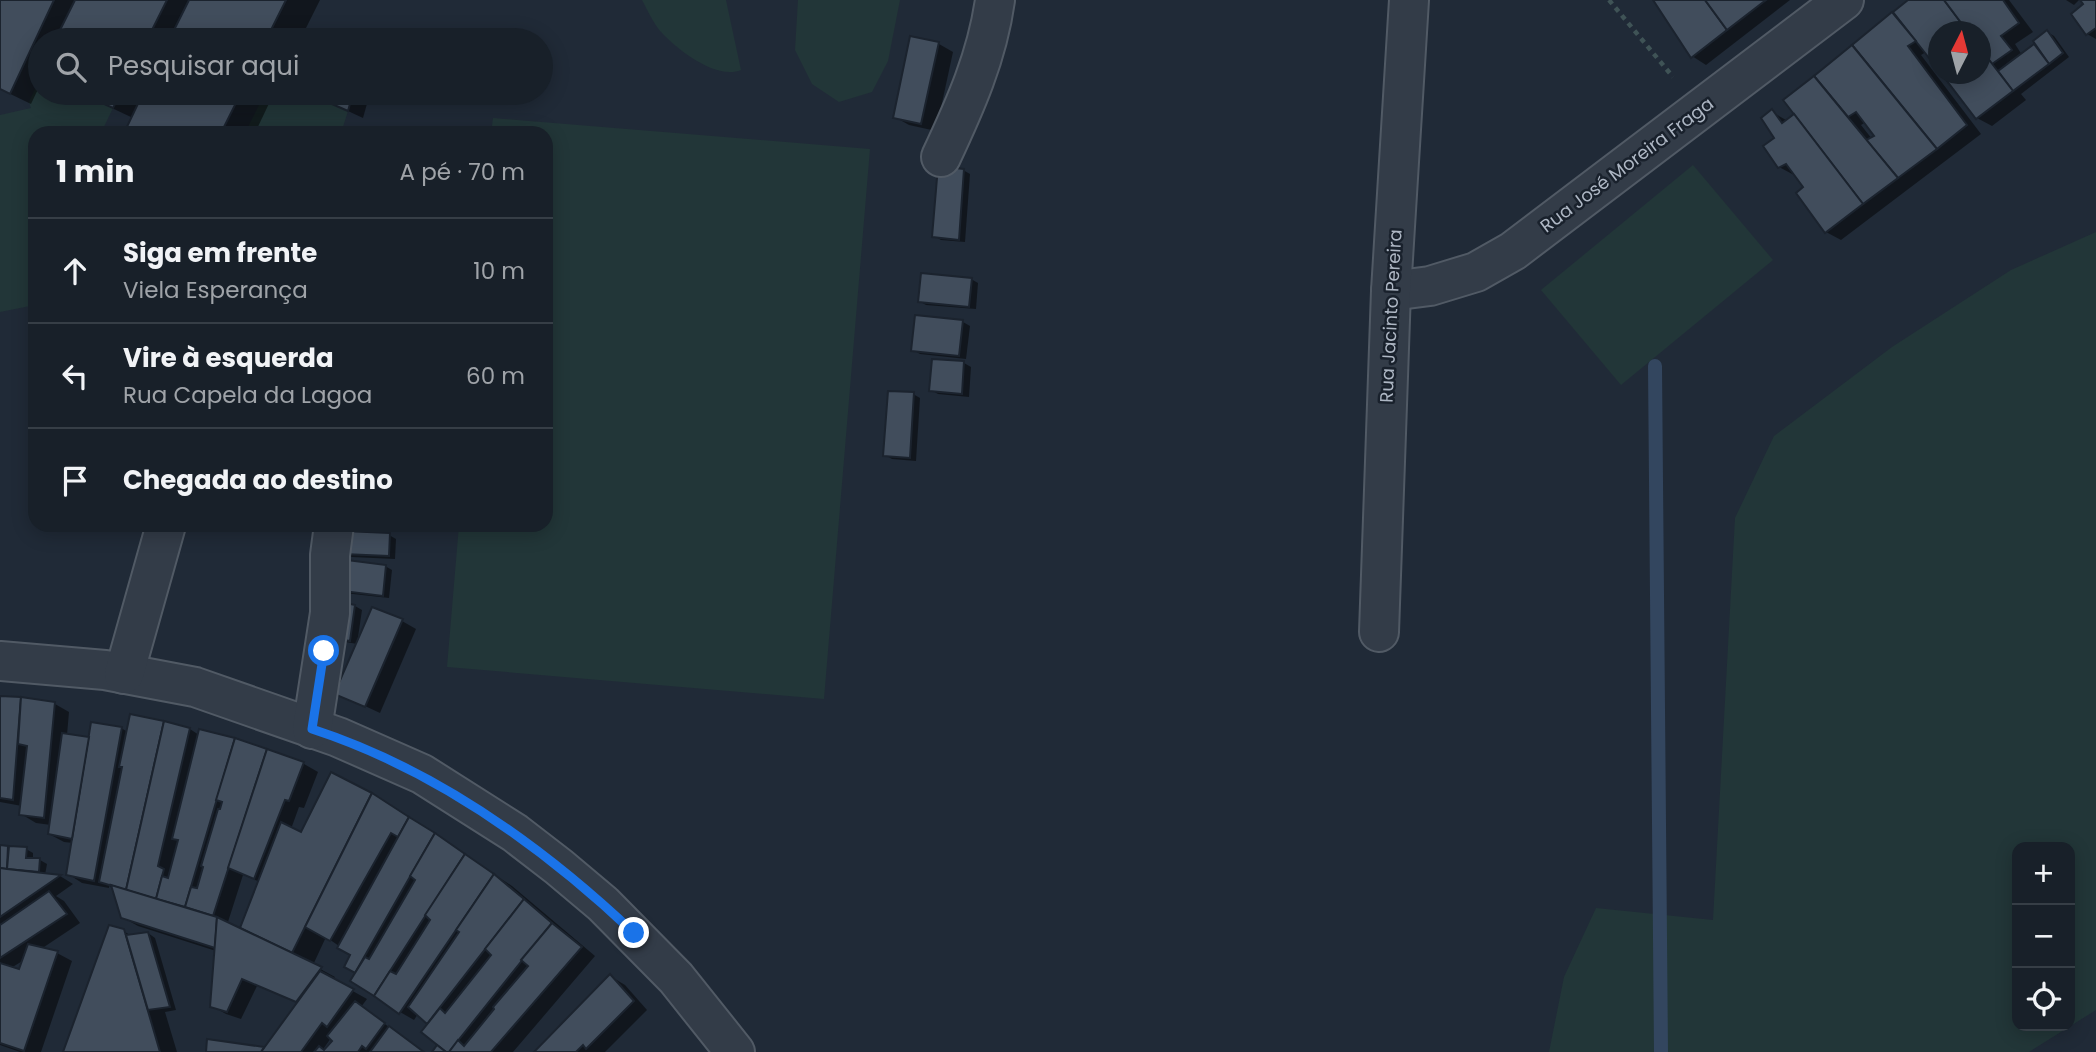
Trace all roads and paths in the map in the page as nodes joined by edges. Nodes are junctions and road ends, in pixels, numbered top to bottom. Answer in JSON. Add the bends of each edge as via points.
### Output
{"nodes":[{"id":1,"x":995,"y":0,"type":"edge"},
{"id":2,"x":1409,"y":0,"type":"edge"},
{"id":3,"x":1609,"y":0,"type":"edge"},
{"id":4,"x":1844,"y":0,"type":"edge"},
{"id":5,"x":1700,"y":109,"type":"junction"},
{"id":6,"x":941,"y":157,"type":"dead end"},
{"id":7,"x":1391,"y":291,"type":"junction"},
{"id":8,"x":164,"y":532,"type":"edge"},
{"id":9,"x":333,"y":532,"type":"edge"},
{"id":10,"x":1379,"y":632,"type":"dead end"},
{"id":11,"x":0,"y":661,"type":"edge"},
{"id":12,"x":124,"y":674,"type":"junction"},
{"id":13,"x":312,"y":729,"type":"junction"},
{"id":14,"x":735,"y":1052,"type":"edge"}],
"edges":[{"from":1,"to":6,"type":"street","via":[[971,92]]},
{"from":2,"to":7,"type":"street","name":"Rua Jacinto Pereira"},
{"from":3,"to":5,"type":"path"},
{"from":4,"to":5,"type":"street","name":"Rua José Moreira Fraga"},
{"from":5,"to":7,"type":"street","name":"Rua José Moreira Fraga","via":[[1513,251],[1476,272],[1430,286]]},
{"from":7,"to":10,"type":"street","name":"Rua Jacinto Pereira"},
{"from":8,"to":12,"type":"street"},
{"from":9,"to":13,"type":"street","via":[[330,613]]},
{"from":11,"to":12,"type":"street"},
{"from":12,"to":13,"type":"street","via":[[195,687]]},
{"from":13,"to":14,"type":"street","via":[[422,775],[526,841],[634,933]]}]}
